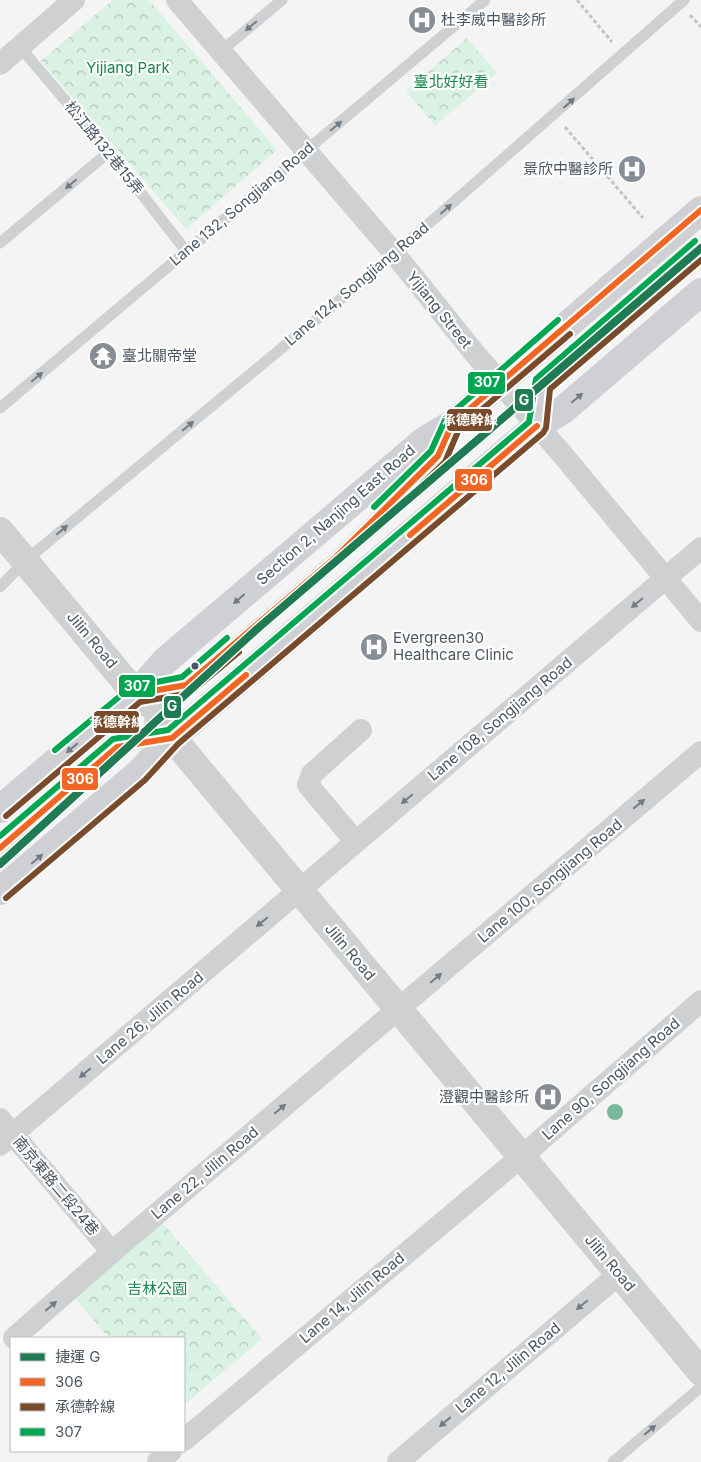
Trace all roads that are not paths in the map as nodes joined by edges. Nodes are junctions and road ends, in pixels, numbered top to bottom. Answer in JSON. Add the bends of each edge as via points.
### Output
{"nodes":[{"id":1,"x":74,"y":0,"type":"edge"},
{"id":2,"x":177,"y":0,"type":"edge"},
{"id":3,"x":282,"y":0,"type":"edge"},
{"id":4,"x":485,"y":0,"type":"edge"},
{"id":5,"x":684,"y":0,"type":"edge"},
{"id":6,"x":20,"y":47,"type":"junction"},
{"id":7,"x":220,"y":52,"type":"junction"},
{"id":8,"x":0,"y":64,"type":"edge"},
{"id":9,"x":305,"y":151,"type":"junction"},
{"id":10,"x":109,"y":152,"type":"junction"},
{"id":11,"x":701,"y":210,"type":"edge"},
{"id":12,"x":0,"y":243,"type":"edge"},
{"id":13,"x":701,"y":248,"type":"edge"},
{"id":14,"x":186,"y":251,"type":"junction"},
{"id":15,"x":394,"y":253,"type":"junction"},
{"id":16,"x":701,"y":292,"type":"edge"},
{"id":17,"x":499,"y":383,"type":"junction"},
{"id":18,"x":0,"y":408,"type":"edge"},
{"id":19,"x":537,"y":426,"type":"junction"},
{"id":20,"x":0,"y":531,"type":"edge"},
{"id":21,"x":701,"y":548,"type":"edge"},
{"id":22,"x":25,"y":561,"type":"junction"},
{"id":23,"x":666,"y":578,"type":"junction"},
{"id":24,"x":0,"y":587,"type":"edge"},
{"id":25,"x":701,"y":621,"type":"edge"},
{"id":26,"x":136,"y":694,"type":"junction"},
{"id":27,"x":361,"y":730,"type":"dead end"},
{"id":28,"x":172,"y":738,"type":"junction"},
{"id":29,"x":701,"y":752,"type":"edge"},
{"id":30,"x":0,"y":809,"type":"edge"},
{"id":31,"x":356,"y":842,"type":"junction"},
{"id":32,"x":0,"y":848,"type":"edge"},
{"id":33,"x":300,"y":890,"type":"junction"},
{"id":34,"x":0,"y":891,"type":"edge"},
{"id":35,"x":701,"y":1001,"type":"edge"},
{"id":36,"x":399,"y":1010,"type":"junction"},
{"id":37,"x":4,"y":1133,"type":"edge"},
{"id":38,"x":521,"y":1157,"type":"junction"},
{"id":39,"x":112,"y":1252,"type":"junction"},
{"id":40,"x":620,"y":1274,"type":"junction"},
{"id":41,"x":15,"y":1337,"type":"edge"},
{"id":42,"x":10,"y":1342,"type":"edge"},
{"id":43,"x":0,"y":1350,"type":"edge"},
{"id":44,"x":701,"y":1372,"type":"edge"},
{"id":45,"x":701,"y":1387,"type":"edge"},
{"id":46,"x":185,"y":1439,"type":"edge"},
{"id":47,"x":170,"y":1452,"type":"edge"},
{"id":48,"x":158,"y":1462,"type":"edge"},
{"id":49,"x":398,"y":1462,"type":"edge"},
{"id":50,"x":613,"y":1462,"type":"edge"}],
"edges":[{"from":1,"to":6,"type":"street"},
{"from":2,"to":7,"type":"street","name":"Yijiang Street"},
{"from":3,"to":7,"type":"lane","one_way":true},
{"from":9,"to":4,"type":"lane","name":"Lane 132, Songjiang Road","one_way":true},
{"from":15,"to":5,"type":"lane","name":"Lane 124, Songjiang Road","one_way":true},
{"from":6,"to":8,"type":"street"},
{"from":6,"to":10,"type":"lane","name":"松江路132巷15弄"},
{"from":7,"to":9,"type":"street","name":"Yijiang Street"},
{"from":9,"to":14,"type":"lane","name":"Lane 132, Songjiang Road"},
{"from":9,"to":15,"type":"street","name":"Yijiang Street"},
{"from":10,"to":12,"type":"lane","one_way":true},
{"from":10,"to":14,"type":"lane","name":"松江路132巷15弄"},
{"from":11,"to":17,"type":"main road","name":"Section 2, Nanjing East Road"},
{"from":13,"to":19,"type":"lane","via":[[542,385]]},
{"from":18,"to":14,"type":"lane","name":"Lane 132, Songjiang Road","one_way":true},
{"from":15,"to":17,"type":"street","name":"Yijiang Street"},
{"from":22,"to":15,"type":"lane","name":"Lane 124, Songjiang Road","one_way":true},
{"from":19,"to":16,"type":"main road","one_way":true,"via":[[563,410]]},
{"from":17,"to":19,"type":"street","name":"Yijiang Street"},
{"from":17,"to":26,"type":"main road","name":"Section 2, Nanjing East Road","one_way":true,"via":[[452,424],[425,440],[165,661]]},
{"from":19,"to":23,"type":"street","name":"Yijiang Street"},
{"from":19,"to":28,"type":"main road"},
{"from":20,"to":22,"type":"street","name":"Jilin Road"},
{"from":21,"to":23,"type":"street","name":"Lane 108, Songjiang Road"},
{"from":22,"to":24,"type":"lane","name":"Lane 124, Songjiang Road"},
{"from":22,"to":26,"type":"street","name":"Jilin Road"},
{"from":23,"to":25,"type":"street","name":"Yijiang Street"},
{"from":23,"to":31,"type":"street","name":"Lane 108, Songjiang Road","one_way":true},
{"from":26,"to":28,"type":"street","name":"Jilin Road"},
{"from":26,"to":30,"type":"main road","name":"Section 2, Nanjing East Road","one_way":true},
{"from":27,"to":31,"type":"street","via":[[312,774],[308,785]]},
{"from":28,"to":32,"type":"lane","via":[[117,747]]},
{"from":28,"to":33,"type":"street","name":"Jilin Road"},
{"from":34,"to":28,"type":"main road","one_way":true,"via":[[139,773]]},
{"from":36,"to":29,"type":"street","name":"Lane 100, Songjiang Road","one_way":true},
{"from":31,"to":33,"type":"street","name":"Lane 108, Songjiang Road"},
{"from":33,"to":36,"type":"street","name":"Jilin Road"},
{"from":33,"to":37,"type":"street","name":"Lane 26, Jilin Road","one_way":true},
{"from":35,"to":38,"type":"street","name":"Lane 90, Songjiang Road"},
{"from":36,"to":38,"type":"street","name":"Jilin Road"},
{"from":39,"to":36,"type":"street","name":"Lane 22, Jilin Road","one_way":true},
{"from":37,"to":39,"type":"street","name":"南京東路二段24巷"},
{"from":38,"to":40,"type":"street","name":"Jilin Road"},
{"from":38,"to":46,"type":"street","name":"Lane 14, Jilin Road"},
{"from":41,"to":39,"type":"street","name":"Lane 22, Jilin Road","one_way":true},
{"from":40,"to":44,"type":"street","name":"Jilin Road"},
{"from":40,"to":49,"type":"street","name":"Lane 12, Jilin Road","one_way":true},
{"from":42,"to":43,"type":"street","name":"Lane 22, Jilin Road"},
{"from":50,"to":45,"type":"lane","one_way":true},
{"from":47,"to":48,"type":"street"}]}
